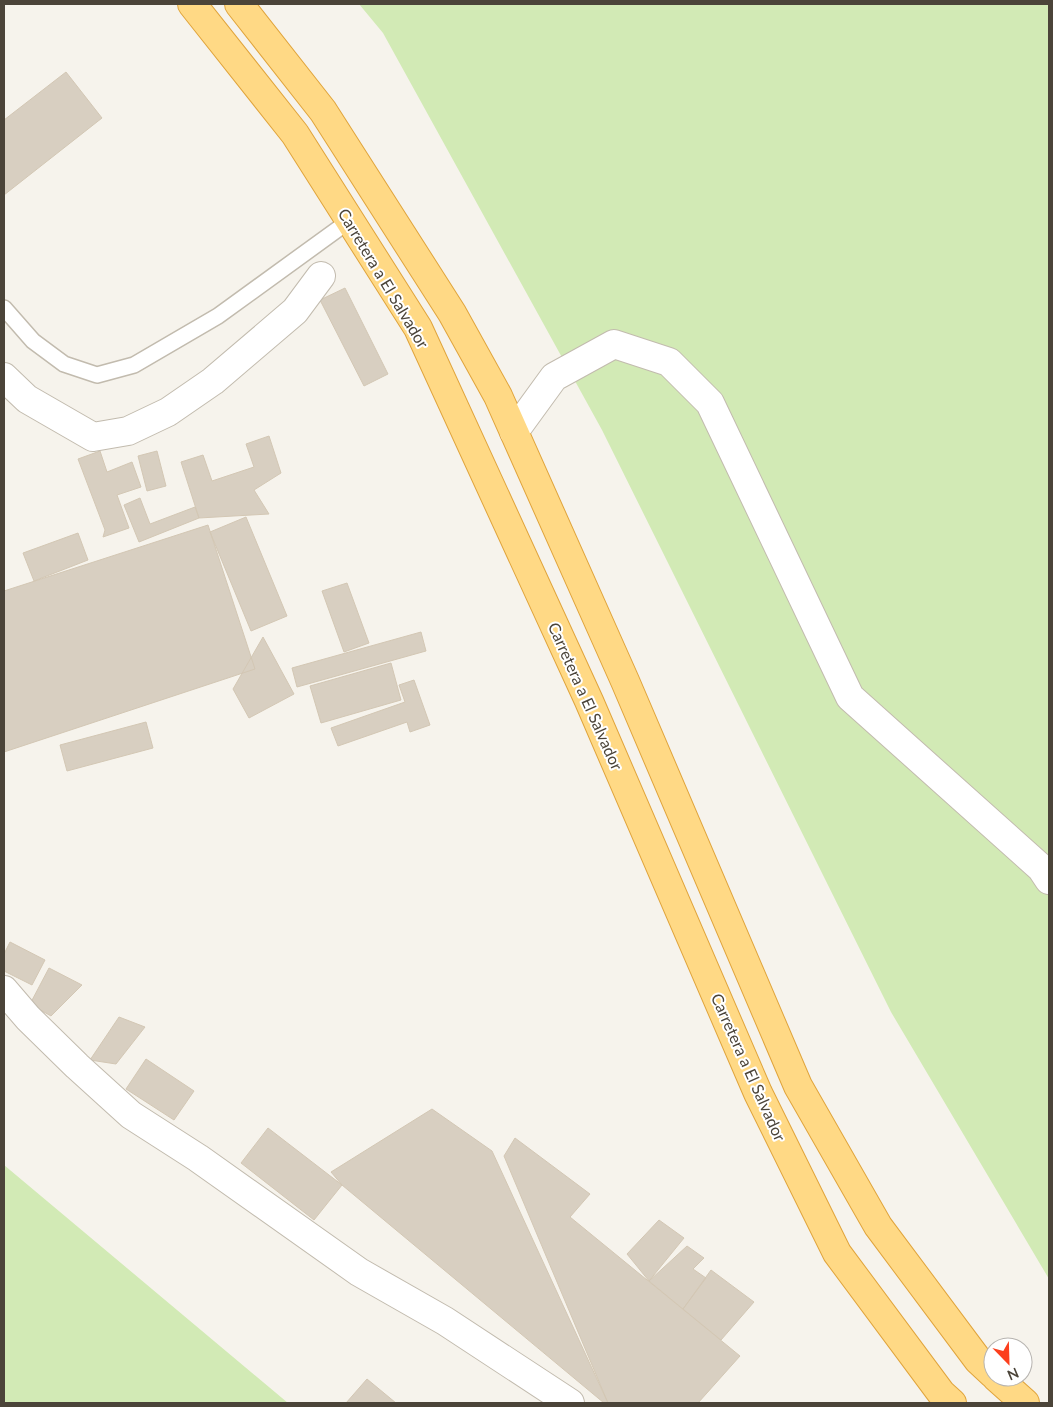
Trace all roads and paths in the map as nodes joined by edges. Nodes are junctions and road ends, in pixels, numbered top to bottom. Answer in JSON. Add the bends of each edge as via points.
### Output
{"nodes":[{"id":1,"x":192,"y":4,"type":"edge"},
{"id":2,"x":239,"y":4,"type":"edge"},
{"id":3,"x":349,"y":220,"type":"junction"},
{"id":4,"x":412,"y":250,"type":"junction"},
{"id":5,"x":381,"y":270,"type":"junction"},
{"id":6,"x":321,"y":276,"type":"dead end"},
{"id":7,"x":4,"y":308,"type":"edge"},
{"id":8,"x":4,"y":377,"type":"edge"},
{"id":9,"x":514,"y":432,"type":"junction"},
{"id":10,"x":1049,"y":880,"type":"edge"},
{"id":11,"x":4,"y":990,"type":"edge"},
{"id":12,"x":983,"y":1365,"type":"edge"},
{"id":13,"x":1007,"y":1387,"type":"edge"},
{"id":14,"x":570,"y":1403,"type":"edge"},
{"id":15,"x":952,"y":1403,"type":"edge"},
{"id":16,"x":1025,"y":1403,"type":"edge"}],
"edges":[{"from":1,"to":3,"type":"highway","name":"Carretera a El Salvador","via":[[294,134]]},
{"from":2,"to":4,"type":"highway","via":[[324,111]]},
{"from":3,"to":5,"type":"highway","name":"Carretera a El Salvador"},
{"from":3,"to":7,"type":"lane","via":[[218,316],[134,365],[97,375],[64,364],[33,341]]},
{"from":4,"to":5,"type":"highway"},
{"from":4,"to":9,"type":"highway","via":[[452,313]]},
{"from":5,"to":15,"type":"highway","name":"Carretera a El Salvador","via":[[418,328],[459,415],[588,700],[758,1093],[837,1253],[941,1393]]},
{"from":6,"to":8,"type":"street","via":[[295,311],[213,381],[168,412],[128,432],[92,437],[27,399]]},
{"from":9,"to":10,"type":"street","via":[[554,377],[614,344],[669,362],[710,403],[850,697],[1040,868]]},
{"from":9,"to":12,"type":"highway","via":[[625,681],[798,1086],[878,1226]]},
{"from":11,"to":14,"type":"street","via":[[28,1018],[131,1115],[198,1158],[359,1272],[445,1321]]},
{"from":13,"to":16,"type":"highway"}]}
